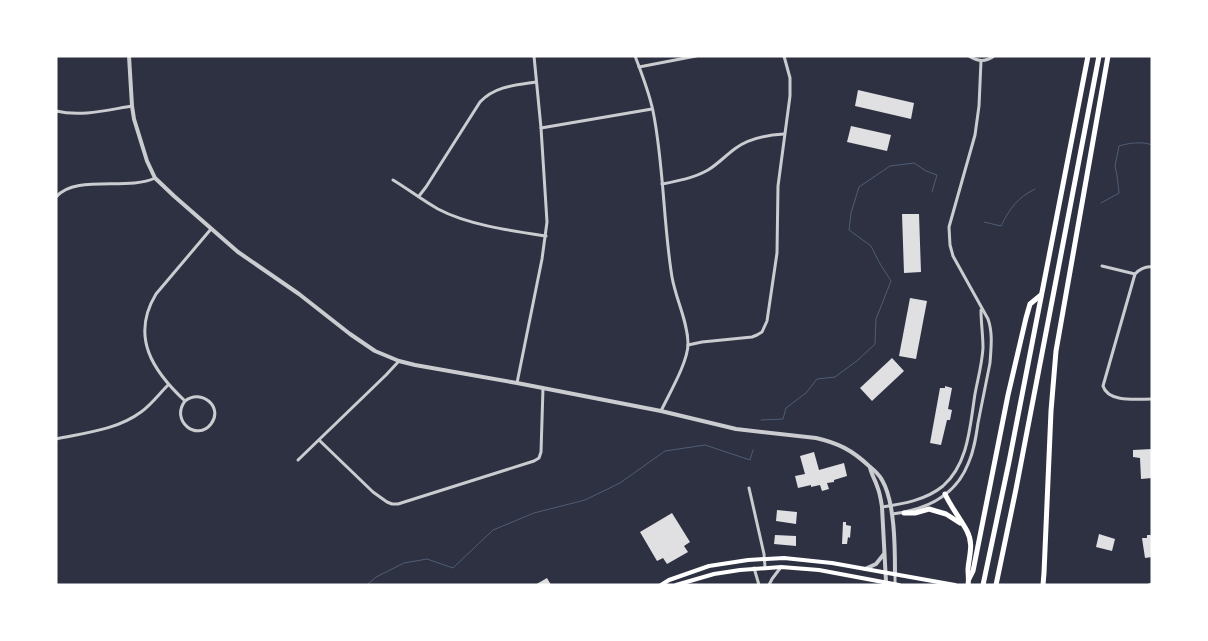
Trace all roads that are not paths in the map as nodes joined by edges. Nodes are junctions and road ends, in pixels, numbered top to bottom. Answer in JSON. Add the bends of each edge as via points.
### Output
{"nodes":[{"id":1,"x":130,"y":56,"type":"edge"},
{"id":2,"x":534,"y":56,"type":"edge"},
{"id":3,"x":634,"y":56,"type":"edge"},
{"id":4,"x":696,"y":56,"type":"edge"},
{"id":5,"x":784,"y":56,"type":"edge"},
{"id":6,"x":970,"y":56,"type":"edge"},
{"id":7,"x":994,"y":56,"type":"edge"},
{"id":8,"x":1088,"y":56,"type":"edge"},
{"id":9,"x":1099,"y":56,"type":"edge"},
{"id":10,"x":1108,"y":56,"type":"edge"},
{"id":11,"x":981,"y":61,"type":"junction"},
{"id":12,"x":639,"y":67,"type":"junction"},
{"id":13,"x":536,"y":82,"type":"junction"},
{"id":14,"x":132,"y":106,"type":"junction"},
{"id":15,"x":652,"y":109,"type":"junction"},
{"id":16,"x":56,"y":111,"type":"edge"},
{"id":17,"x":541,"y":128,"type":"junction"},
{"id":18,"x":784,"y":134,"type":"junction"},
{"id":19,"x":155,"y":178,"type":"junction"},
{"id":20,"x":392,"y":180,"type":"dead end"},
{"id":21,"x":662,"y":184,"type":"junction"},
{"id":22,"x":419,"y":196,"type":"junction"},
{"id":23,"x":56,"y":197,"type":"edge"},
{"id":24,"x":211,"y":229,"type":"junction"},
{"id":25,"x":546,"y":236,"type":"junction"},
{"id":26,"x":1102,"y":266,"type":"dead end"},
{"id":27,"x":1152,"y":267,"type":"edge"},
{"id":28,"x":1135,"y":274,"type":"junction"},
{"id":29,"x":1041,"y":295,"type":"junction"},
{"id":30,"x":982,"y":309,"type":"junction"},
{"id":31,"x":688,"y":345,"type":"junction"},
{"id":32,"x":399,"y":361,"type":"junction"},
{"id":33,"x":517,"y":382,"type":"junction"},
{"id":34,"x":168,"y":385,"type":"junction"},
{"id":35,"x":543,"y":388,"type":"junction"},
{"id":36,"x":1152,"y":399,"type":"edge"},
{"id":37,"x":185,"y":402,"type":"junction"},
{"id":38,"x":660,"y":411,"type":"junction"},
{"id":39,"x":56,"y":440,"type":"edge"},
{"id":40,"x":319,"y":440,"type":"junction"},
{"id":41,"x":298,"y":460,"type":"dead end"},
{"id":42,"x":870,"y":467,"type":"junction"},
{"id":43,"x":942,"y":486,"type":"junction"},
{"id":44,"x":749,"y":488,"type":"dead end"},
{"id":45,"x":945,"y":494,"type":"junction"},
{"id":46,"x":891,"y":506,"type":"junction"},
{"id":47,"x":882,"y":507,"type":"junction"},
{"id":48,"x":904,"y":513,"type":"junction"},
{"id":49,"x":892,"y":514,"type":"junction"},
{"id":50,"x":962,"y":524,"type":"junction"},
{"id":51,"x":885,"y":552,"type":"junction"},
{"id":52,"x":765,"y":558,"type":"junction"},
{"id":53,"x":765,"y":567,"type":"junction"},
{"id":54,"x":781,"y":567,"type":"junction"},
{"id":55,"x":754,"y":568,"type":"junction"},
{"id":56,"x":865,"y":569,"type":"junction"},
{"id":57,"x":886,"y":573,"type":"junction"},
{"id":58,"x":1044,"y":573,"type":"junction"},
{"id":59,"x":895,"y":574,"type":"junction"},
{"id":60,"x":968,"y":582,"type":"edge"},
{"id":61,"x":983,"y":583,"type":"edge"},
{"id":62,"x":886,"y":584,"type":"edge"},
{"id":63,"x":896,"y":584,"type":"edge"},
{"id":64,"x":996,"y":584,"type":"edge"},
{"id":65,"x":661,"y":585,"type":"edge"},
{"id":66,"x":676,"y":585,"type":"edge"},
{"id":67,"x":759,"y":585,"type":"edge"},
{"id":68,"x":769,"y":585,"type":"edge"},
{"id":69,"x":955,"y":585,"type":"edge"},
{"id":70,"x":1042,"y":585,"type":"edge"},
{"id":71,"x":1048,"y":585,"type":"edge"}],
"edges":[{"from":1,"to":14,"type":"street"},
{"from":2,"to":13,"type":"street"},
{"from":3,"to":12,"type":"street"},
{"from":4,"to":12,"type":"street"},
{"from":5,"to":18,"type":"street","via":[[790,78]]},
{"from":6,"to":11,"type":"street"},
{"from":7,"to":11,"type":"street"},
{"from":8,"to":29,"type":"highway"},
{"from":9,"to":64,"type":"highway"},
{"from":10,"to":58,"type":"highway","via":[[1056,351],[1050,411]]},
{"from":11,"to":30,"type":"street","via":[[976,135],[951,218],[949,236],[953,256]]},
{"from":12,"to":15,"type":"street"},
{"from":13,"to":17,"type":"street"},
{"from":13,"to":22,"type":"street","via":[[505,87],[484,98]]},
{"from":14,"to":16,"type":"street","via":[[84,113]]},
{"from":14,"to":19,"type":"street","via":[[141,144]]},
{"from":15,"to":17,"type":"street"},
{"from":15,"to":21,"type":"street"},
{"from":17,"to":25,"type":"street"},
{"from":18,"to":21,"type":"street","via":[[770,134],[751,140],[702,173]]},
{"from":18,"to":31,"type":"street","via":[[778,186],[777,253],[766,326],[752,337]]},
{"from":19,"to":23,"type":"street","via":[[71,187]]},
{"from":19,"to":24,"type":"street"},
{"from":20,"to":22,"type":"street"},
{"from":21,"to":31,"type":"street","via":[[672,279]]},
{"from":22,"to":25,"type":"street","via":[[460,218]]},
{"from":24,"to":32,"type":"street","via":[[365,345]]},
{"from":24,"to":34,"type":"street","via":[[156,294],[148,310],[147,346],[151,359]]},
{"from":25,"to":33,"type":"street"},
{"from":26,"to":28,"type":"street"},
{"from":27,"to":28,"type":"street","via":[[1145,267]]},
{"from":28,"to":36,"type":"street","via":[[1103,386],[1106,393],[1116,398]]},
{"from":29,"to":60,"type":"highway","via":[[1030,304],[1026,318],[973,571]]},
{"from":29,"to":61,"type":"highway"},
{"from":30,"to":43,"type":"street","via":[[982,359],[967,440],[960,463]]},
{"from":30,"to":45,"type":"street","via":[[990,326],[991,352],[974,444],[963,474]]},
{"from":31,"to":38,"type":"street","via":[[685,360]]},
{"from":32,"to":33,"type":"street"},
{"from":32,"to":40,"type":"street"},
{"from":33,"to":35,"type":"street"},
{"from":34,"to":37,"type":"street"},
{"from":34,"to":39,"type":"street","via":[[130,419]]},
{"from":35,"to":38,"type":"street"},
{"from":35,"to":40,"type":"street","via":[[542,452],[539,458],[398,504],[387,502],[373,492]]},
{"from":37,"to":37,"type":"street","via":[[195,396],[208,400],[214,413],[209,426],[196,430],[186,426],[180,414]]},
{"from":38,"to":42,"type":"street","via":[[736,429],[828,441],[852,451]]},
{"from":40,"to":41,"type":"street"},
{"from":42,"to":46,"type":"street","via":[[881,478]]},
{"from":42,"to":47,"type":"street"},
{"from":43,"to":45,"type":"street"},
{"from":43,"to":46,"type":"street","via":[[921,499]]},
{"from":44,"to":52,"type":"street"},
{"from":45,"to":48,"type":"street","via":[[929,505]]},
{"from":45,"to":50,"type":"highway"},
{"from":46,"to":47,"type":"street"},
{"from":46,"to":49,"type":"street"},
{"from":47,"to":51,"type":"street"},
{"from":48,"to":49,"type":"street"},
{"from":48,"to":50,"type":"highway","via":[[929,510],[946,514]]},
{"from":49,"to":59,"type":"street"},
{"from":50,"to":60,"type":"highway","via":[[972,549]]},
{"from":51,"to":56,"type":"street","via":[[876,564]]},
{"from":51,"to":57,"type":"street"},
{"from":52,"to":53,"type":"street"},
{"from":52,"to":56,"type":"main road","via":[[810,560]]},
{"from":52,"to":65,"type":"main road","via":[[710,566]]},
{"from":53,"to":54,"type":"main road"},
{"from":53,"to":55,"type":"main road"},
{"from":54,"to":62,"type":"main road","via":[[819,570]]},
{"from":54,"to":68,"type":"street"},
{"from":55,"to":66,"type":"main road","via":[[714,574]]},
{"from":55,"to":67,"type":"street"},
{"from":56,"to":57,"type":"main road"},
{"from":57,"to":59,"type":"main road"},
{"from":57,"to":62,"type":"street"},
{"from":58,"to":70,"type":"highway"},
{"from":58,"to":71,"type":"highway"},
{"from":59,"to":63,"type":"street"},
{"from":59,"to":69,"type":"main road"},
{"from":62,"to":63,"type":"main road"}]}
